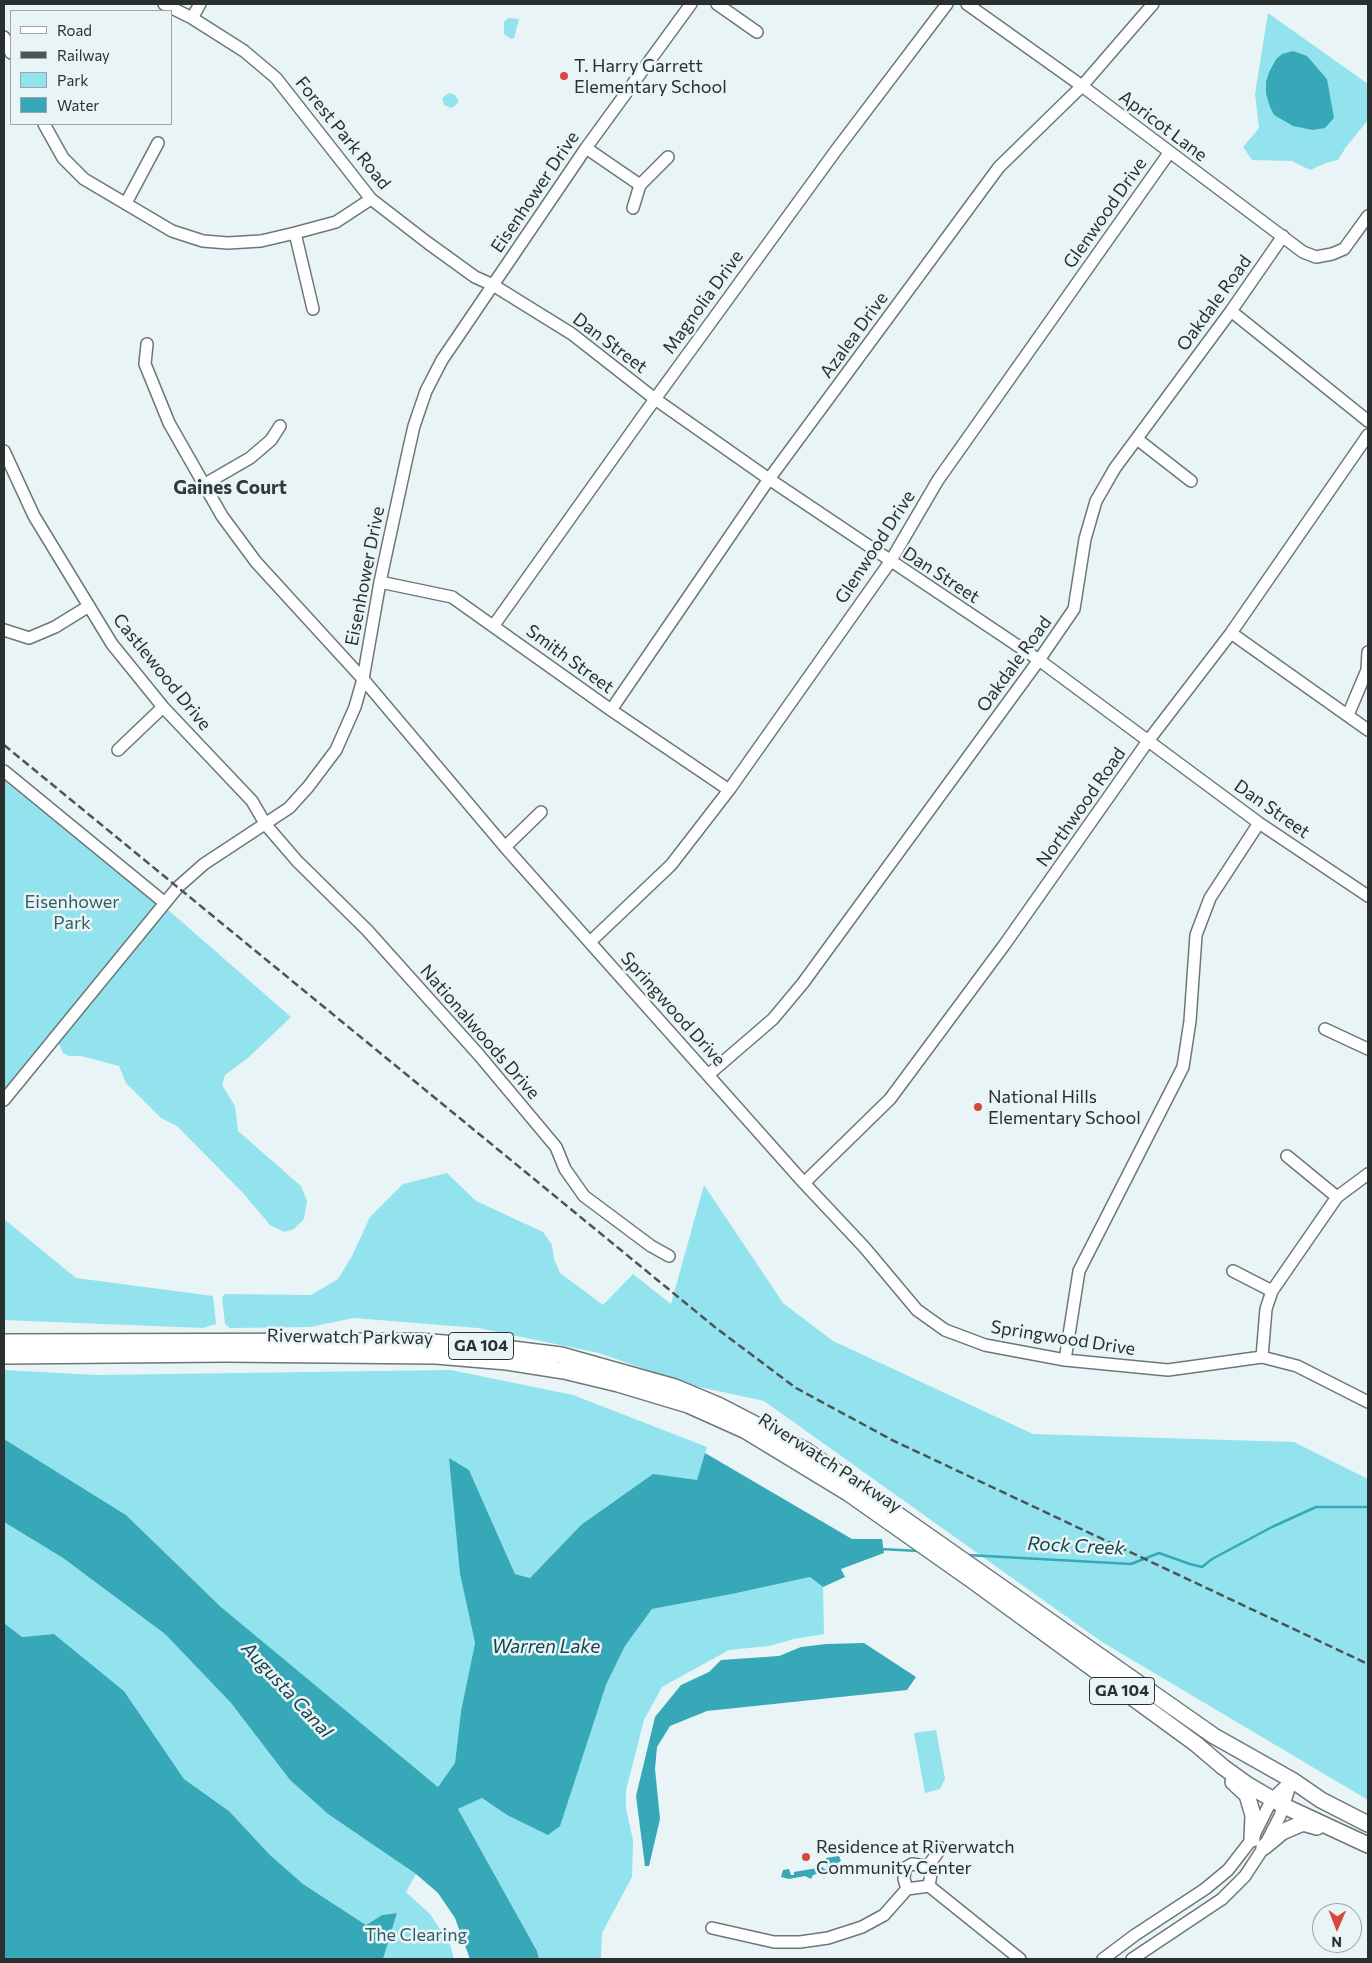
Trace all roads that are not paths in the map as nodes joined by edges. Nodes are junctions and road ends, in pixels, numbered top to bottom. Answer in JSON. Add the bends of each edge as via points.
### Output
{"nodes":[{"id":1,"x":164,"y":4,"type":"edge"},
{"id":2,"x":200,"y":4,"type":"edge"},
{"id":3,"x":691,"y":4,"type":"edge"},
{"id":4,"x":717,"y":4,"type":"edge"},
{"id":5,"x":947,"y":4,"type":"edge"},
{"id":6,"x":967,"y":4,"type":"edge"},
{"id":7,"x":1153,"y":4,"type":"edge"},
{"id":8,"x":192,"y":18,"type":"junction"},
{"id":9,"x":757,"y":32,"type":"dead end"},
{"id":10,"x":4,"y":37,"type":"edge"},
{"id":11,"x":10,"y":52,"type":"edge"},
{"id":12,"x":1082,"y":86,"type":"junction"},
{"id":13,"x":45,"y":125,"type":"edge"},
{"id":14,"x":158,"y":143,"type":"dead end"},
{"id":15,"x":586,"y":148,"type":"junction"},
{"id":16,"x":1169,"y":153,"type":"junction"},
{"id":17,"x":668,"y":157,"type":"dead end"},
{"id":18,"x":640,"y":185,"type":"junction"},
{"id":19,"x":371,"y":199,"type":"junction"},
{"id":20,"x":126,"y":203,"type":"junction"},
{"id":21,"x":633,"y":208,"type":"dead end"},
{"id":22,"x":1368,"y":216,"type":"edge"},
{"id":23,"x":295,"y":233,"type":"junction"},
{"id":24,"x":1283,"y":236,"type":"junction"},
{"id":25,"x":493,"y":285,"type":"junction"},
{"id":26,"x":312,"y":309,"type":"dead end"},
{"id":27,"x":1231,"y":311,"type":"junction"},
{"id":28,"x":148,"y":344,"type":"dead end"},
{"id":29,"x":655,"y":399,"type":"junction"},
{"id":30,"x":1368,"y":421,"type":"edge"},
{"id":31,"x":280,"y":426,"type":"dead end"},
{"id":32,"x":1368,"y":435,"type":"edge"},
{"id":33,"x":1137,"y":439,"type":"junction"},
{"id":34,"x":4,"y":451,"type":"edge"},
{"id":35,"x":769,"y":480,"type":"junction"},
{"id":36,"x":1191,"y":481,"type":"dead end"},
{"id":37,"x":205,"y":484,"type":"junction"},
{"id":38,"x":890,"y":562,"type":"junction"},
{"id":39,"x":380,"y":582,"type":"junction"},
{"id":40,"x":89,"y":606,"type":"junction"},
{"id":41,"x":494,"y":625,"type":"junction"},
{"id":42,"x":4,"y":630,"type":"edge"},
{"id":43,"x":1231,"y":633,"type":"junction"},
{"id":44,"x":1368,"y":652,"type":"edge"},
{"id":45,"x":1039,"y":660,"type":"junction"},
{"id":46,"x":363,"y":679,"type":"junction"},
{"id":47,"x":163,"y":707,"type":"junction"},
{"id":48,"x":611,"y":710,"type":"junction"},
{"id":49,"x":1348,"y":715,"type":"junction"},
{"id":50,"x":1368,"y":730,"type":"edge"},
{"id":51,"x":1148,"y":741,"type":"junction"},
{"id":52,"x":118,"y":750,"type":"dead end"},
{"id":53,"x":4,"y":772,"type":"edge"},
{"id":54,"x":729,"y":790,"type":"junction"},
{"id":55,"x":541,"y":812,"type":"dead end"},
{"id":56,"x":1260,"y":823,"type":"junction"},
{"id":57,"x":266,"y":825,"type":"junction"},
{"id":58,"x":505,"y":847,"type":"junction"},
{"id":59,"x":1368,"y":896,"type":"edge"},
{"id":60,"x":165,"y":903,"type":"junction"},
{"id":61,"x":590,"y":942,"type":"junction"},
{"id":62,"x":1325,"y":1029,"type":"dead end"},
{"id":63,"x":1368,"y":1049,"type":"edge"},
{"id":64,"x":708,"y":1075,"type":"junction"},
{"id":65,"x":4,"y":1100,"type":"edge"},
{"id":66,"x":1287,"y":1156,"type":"dead end"},
{"id":67,"x":1368,"y":1174,"type":"edge"},
{"id":68,"x":804,"y":1183,"type":"junction"},
{"id":69,"x":1337,"y":1197,"type":"junction"},
{"id":70,"x":669,"y":1256,"type":"dead end"},
{"id":71,"x":1234,"y":1271,"type":"dead end"},
{"id":72,"x":1272,"y":1291,"type":"junction"},
{"id":73,"x":4,"y":1342,"type":"edge"},
{"id":74,"x":4,"y":1356,"type":"edge"},
{"id":75,"x":1262,"y":1357,"type":"junction"},
{"id":76,"x":1066,"y":1360,"type":"junction"},
{"id":77,"x":1368,"y":1402,"type":"edge"},
{"id":78,"x":1150,"y":1711,"type":"junction"},
{"id":79,"x":1292,"y":1780,"type":"junction"},
{"id":80,"x":1278,"y":1802,"type":"junction"},
{"id":81,"x":1368,"y":1824,"type":"edge"},
{"id":82,"x":1335,"y":1831,"type":"junction"},
{"id":83,"x":1258,"y":1843,"type":"junction"},
{"id":84,"x":1368,"y":1845,"type":"edge"},
{"id":85,"x":941,"y":1848,"type":"dead end"},
{"id":86,"x":928,"y":1866,"type":"junction"},
{"id":87,"x":930,"y":1886,"type":"junction"},
{"id":88,"x":907,"y":1889,"type":"junction"},
{"id":89,"x":712,"y":1928,"type":"dead end"},
{"id":90,"x":1020,"y":1959,"type":"edge"},
{"id":91,"x":1103,"y":1959,"type":"edge"},
{"id":92,"x":1132,"y":1959,"type":"edge"}],
"edges":[{"from":1,"to":8,"type":"street","name":"Forest Park Road"},
{"from":2,"to":8,"type":"street"},
{"from":3,"to":15,"type":"street","name":"Eisenhower Drive"},
{"from":4,"to":9,"type":"street"},
{"from":5,"to":29,"type":"street","name":"Magnolia Drive","via":[[837,148]]},
{"from":6,"to":12,"type":"street","name":"Apricot Lane"},
{"from":7,"to":12,"type":"street","name":"Azalea Drive"},
{"from":8,"to":19,"type":"street","name":"Forest Park Road","via":[[244,51],[276,78]]},
{"from":10,"to":11,"type":"street"},
{"from":12,"to":16,"type":"street","name":"Apricot Lane"},
{"from":12,"to":35,"type":"street","name":"Azalea Drive","via":[[999,167]]},
{"from":13,"to":20,"type":"street","via":[[63,158],[84,179]]},
{"from":14,"to":20,"type":"street"},
{"from":15,"to":18,"type":"street"},
{"from":15,"to":25,"type":"street","name":"Eisenhower Drive"},
{"from":16,"to":24,"type":"street","name":"Apricot Lane"},
{"from":16,"to":38,"type":"street","name":"Glenwood Drive","via":[[938,480]]},
{"from":17,"to":18,"type":"street"},
{"from":18,"to":21,"type":"street"},
{"from":19,"to":23,"type":"street","via":[[336,222]]},
{"from":19,"to":25,"type":"street","name":"Forest Park Road","via":[[475,277]]},
{"from":20,"to":23,"type":"street","via":[[172,231],[203,241],[261,241]]},
{"from":22,"to":24,"type":"street","name":"Apricot Lane","via":[[1344,249],[1332,254],[1316,257],[1303,252]]},
{"from":23,"to":26,"type":"street"},
{"from":24,"to":27,"type":"street","name":"Oakdale Road"},
{"from":25,"to":29,"type":"street","name":"Dan Street","via":[[572,334]]},
{"from":25,"to":39,"type":"street","name":"Eisenhower Drive","via":[[442,360],[426,391],[414,426]]},
{"from":27,"to":30,"type":"street"},
{"from":27,"to":33,"type":"street","name":"Oakdale Road"},
{"from":28,"to":37,"type":"street","name":"Springwood Drive","via":[[145,364],[152,385],[168,423]]},
{"from":29,"to":35,"type":"street","name":"Dan Street"},
{"from":29,"to":41,"type":"street","name":"Magnolia Drive"},
{"from":31,"to":37,"type":"street","via":[[271,440],[250,458]]},
{"from":32,"to":43,"type":"street","name":"Northwood Road"},
{"from":33,"to":36,"type":"street"},
{"from":33,"to":45,"type":"street","name":"Oakdale Road","via":[[1096,500],[1085,538],[1074,609]]},
{"from":34,"to":40,"type":"street","name":"Castlewood Drive","via":[[34,516]]},
{"from":35,"to":38,"type":"street","name":"Dan Street"},
{"from":35,"to":48,"type":"street","name":"Azalea Drive"},
{"from":37,"to":46,"type":"street","name":"Springwood Drive","via":[[222,516],[256,562]]},
{"from":38,"to":45,"type":"street","name":"Dan Street"},
{"from":38,"to":54,"type":"street","name":"Glenwood Drive"},
{"from":39,"to":41,"type":"street","name":"Smith Street","via":[[452,596]]},
{"from":39,"to":46,"type":"street","name":"Eisenhower Drive"},
{"from":40,"to":42,"type":"street","via":[[55,627],[29,638]]},
{"from":40,"to":47,"type":"street","name":"Castlewood Drive","via":[[112,644]]},
{"from":41,"to":48,"type":"street","name":"Smith Street"},
{"from":43,"to":49,"type":"street"},
{"from":43,"to":51,"type":"street","name":"Northwood Road"},
{"from":44,"to":49,"type":"street","via":[[1367,670]]},
{"from":45,"to":51,"type":"street","name":"Dan Street"},
{"from":45,"to":64,"type":"street","name":"Oakdale Road","via":[[803,982],[773,1019]]},
{"from":46,"to":57,"type":"street","name":"Eisenhower Drive","via":[[336,750],[289,808]]},
{"from":46,"to":58,"type":"street","name":"Springwood Drive"},
{"from":47,"to":52,"type":"street"},
{"from":47,"to":57,"type":"street","name":"Castlewood Drive","via":[[252,801]]},
{"from":48,"to":54,"type":"street","name":"Smith Street"},
{"from":49,"to":50,"type":"street"},
{"from":51,"to":56,"type":"street","name":"Dan Street"},
{"from":51,"to":68,"type":"street","name":"Northwood Road","via":[[1005,944],[890,1099]]},
{"from":53,"to":60,"type":"street"},
{"from":54,"to":61,"type":"street","name":"Glenwood Drive","via":[[671,865]]},
{"from":55,"to":58,"type":"street"},
{"from":56,"to":59,"type":"street","name":"Dan Street"},
{"from":56,"to":76,"type":"street","via":[[1210,898],[1196,935],[1183,1067],[1079,1272]]},
{"from":57,"to":60,"type":"street","name":"Eisenhower Drive","via":[[204,864]]},
{"from":57,"to":70,"type":"street","name":"Nationalwoods Drive","via":[[367,930],[479,1055],[556,1147],[565,1169],[584,1196]]},
{"from":58,"to":61,"type":"street","name":"Springwood Drive"},
{"from":60,"to":65,"type":"street","name":"Eisenhower Drive"},
{"from":61,"to":64,"type":"street","name":"Springwood Drive"},
{"from":62,"to":63,"type":"street"},
{"from":64,"to":68,"type":"street","name":"Springwood Drive"},
{"from":66,"to":69,"type":"street"},
{"from":67,"to":69,"type":"street"},
{"from":68,"to":76,"type":"street","name":"Springwood Drive","via":[[917,1310],[945,1330],[984,1345]]},
{"from":69,"to":72,"type":"street"},
{"from":71,"to":72,"type":"street"},
{"from":72,"to":75,"type":"street","via":[[1266,1309]]},
{"from":73,"to":79,"type":"main road","name":"Riverwatch Parkway","number":"GA 104","via":[[418,1342],[496,1347],[561,1355],[675,1387],[808,1451],[1214,1736]]},
{"from":74,"to":78,"type":"main road","name":"Riverwatch Parkway","number":"GA 104","via":[[436,1356],[564,1371],[688,1405],[746,1431],[848,1493]]},
{"from":75,"to":76,"type":"street","name":"Springwood Drive","via":[[1168,1370]]},
{"from":75,"to":77,"type":"street","name":"Springwood Drive","via":[[1297,1366]]},
{"from":78,"to":80,"type":"main road","name":"Riverwatch Parkway","number":"GA 104","via":[[1223,1767]]},
{"from":78,"to":83,"type":"main road","via":[[1179,1741],[1247,1795]]},
{"from":79,"to":80,"type":"street"},
{"from":79,"to":81,"type":"main road","number":"GA 104","via":[[1321,1800]]},
{"from":80,"to":82,"type":"main road","name":"Riverwatch Parkway","number":"GA 104"},
{"from":80,"to":83,"type":"street"},
{"from":82,"to":83,"type":"main road","via":[[1304,1823]]},
{"from":82,"to":84,"type":"main road","name":"Riverwatch Parkway","number":"GA 104"},
{"from":83,"to":91,"type":"street","via":[[1205,1889]]},
{"from":83,"to":92,"type":"street","via":[[1245,1876],[1222,1899]]},
{"from":85,"to":86,"type":"street"},
{"from":86,"to":87,"type":"street"},
{"from":86,"to":88,"type":"street","via":[[912,1864],[905,1868]]},
{"from":87,"to":88,"type":"street"},
{"from":87,"to":90,"type":"street"},
{"from":88,"to":89,"type":"street","via":[[884,1915],[862,1927],[828,1938],[774,1942]]}]}
